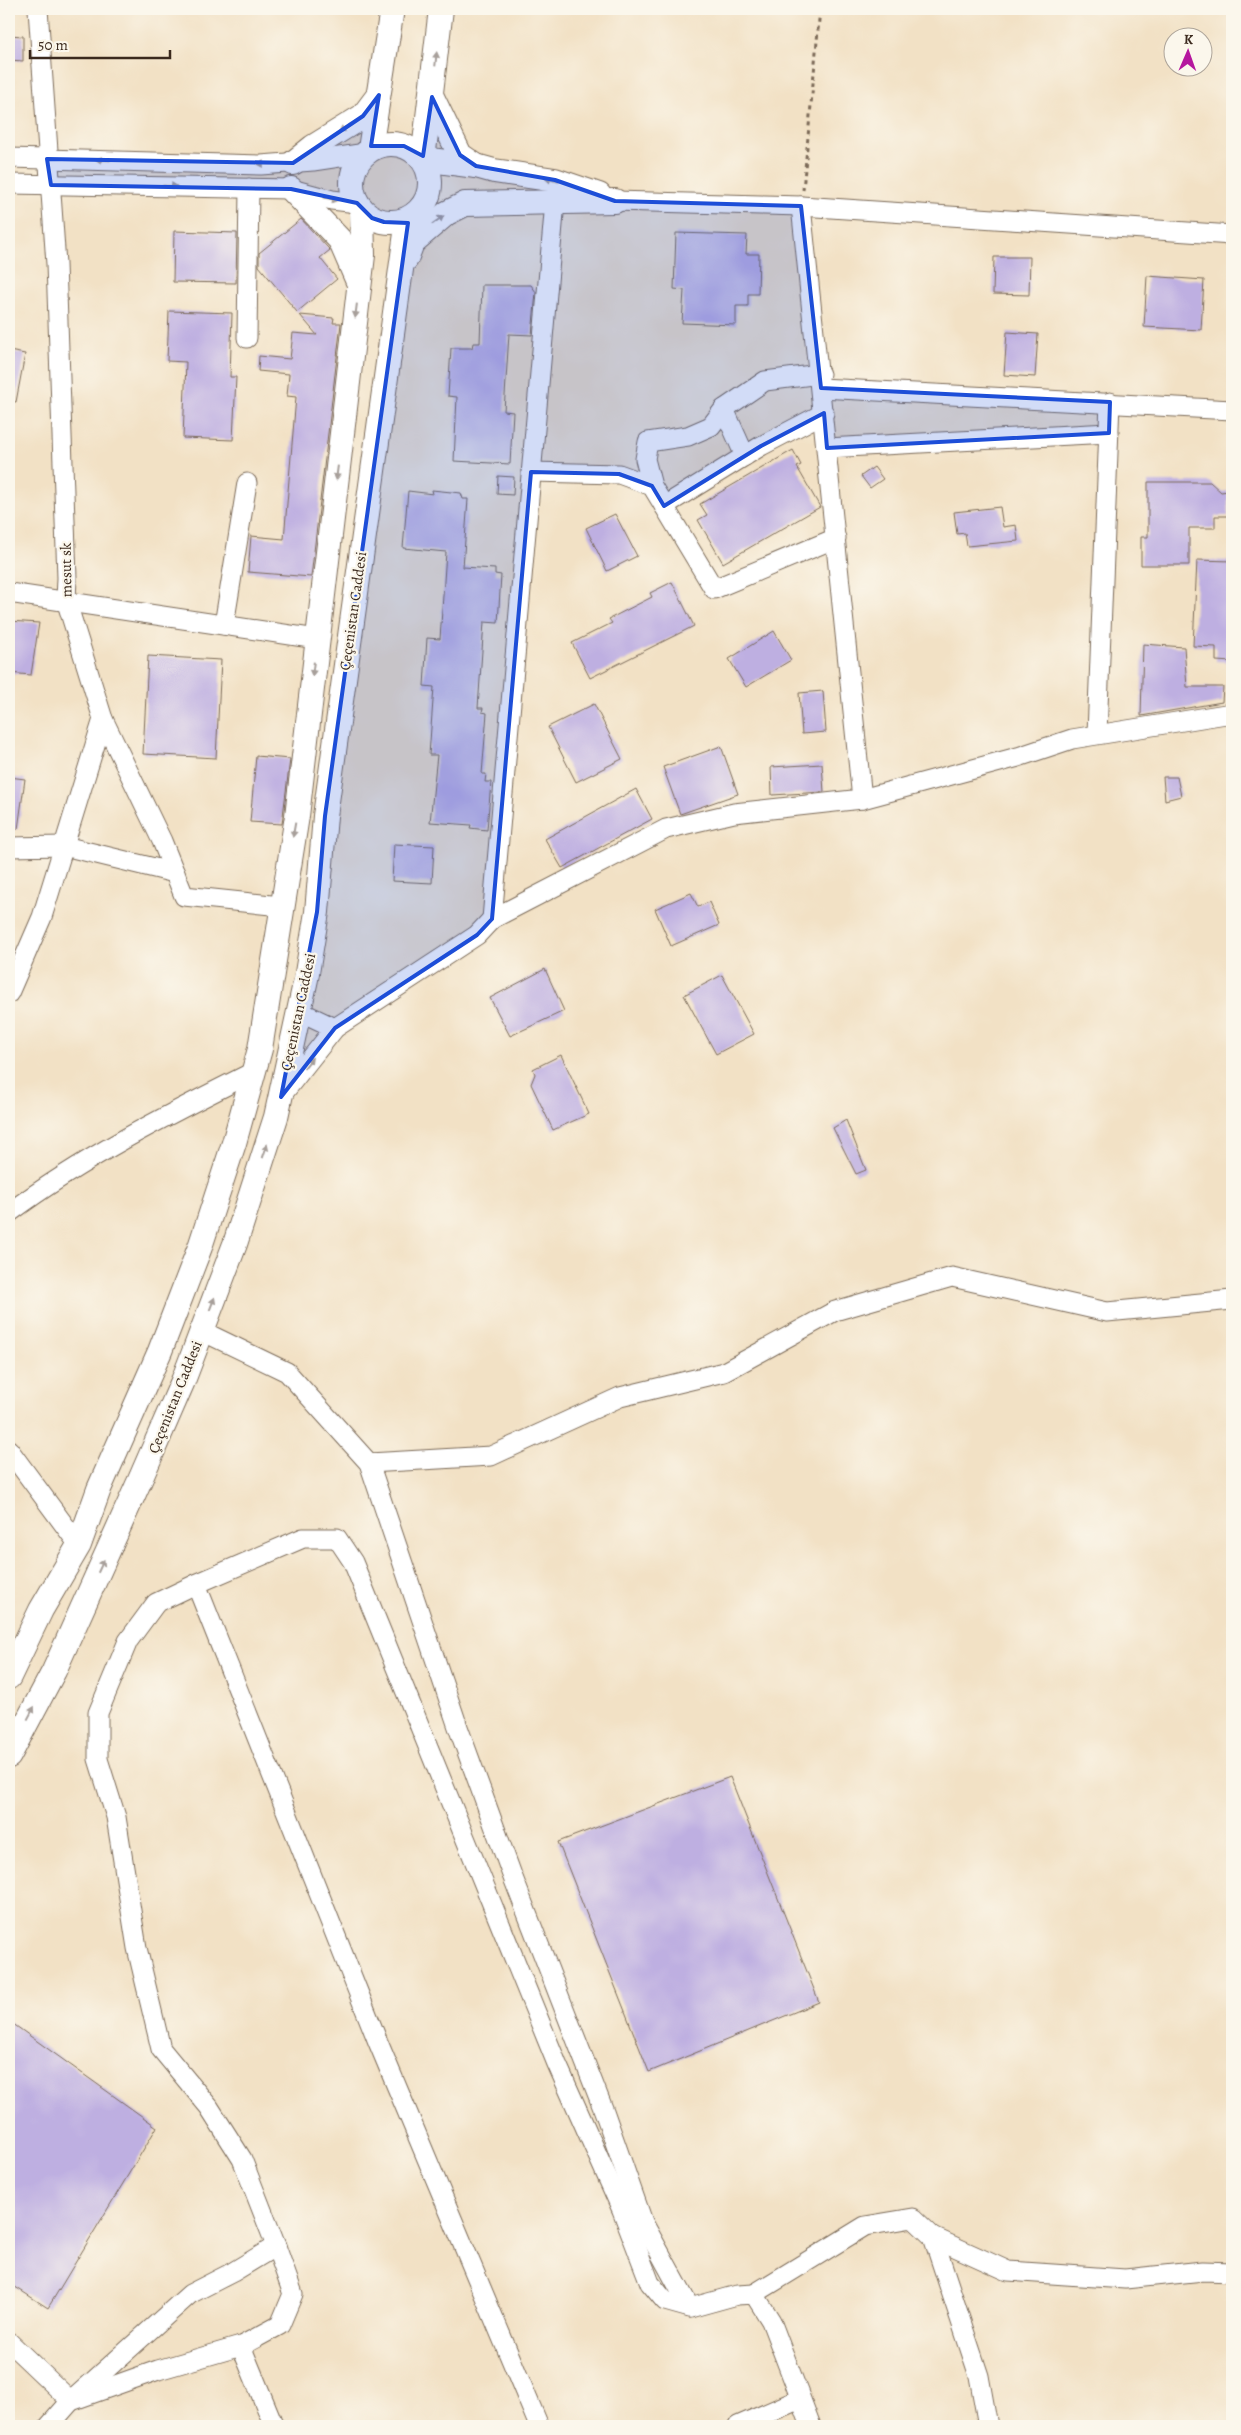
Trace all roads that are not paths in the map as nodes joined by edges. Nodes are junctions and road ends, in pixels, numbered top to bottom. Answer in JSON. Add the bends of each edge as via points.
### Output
{"nodes":[{"id":1,"x":38,"y":9,"type":"edge"},
{"id":2,"x":392,"y":9,"type":"edge"},
{"id":3,"x":442,"y":9,"type":"edge"},
{"id":4,"x":380,"y":95,"type":"junction"},
{"id":5,"x":432,"y":97,"type":"junction"},
{"id":6,"x":368,"y":151,"type":"junction"},
{"id":7,"x":9,"y":158,"type":"edge"},
{"id":8,"x":47,"y":159,"type":"junction"},
{"id":9,"x":423,"y":159,"type":"junction"},
{"id":10,"x":293,"y":163,"type":"junction"},
{"id":11,"x":476,"y":166,"type":"junction"},
{"id":12,"x":9,"y":184,"type":"edge"},
{"id":13,"x":51,"y":185,"type":"junction"},
{"id":14,"x":248,"y":188,"type":"junction"},
{"id":15,"x":292,"y":189,"type":"junction"},
{"id":16,"x":615,"y":201,"type":"junction"},
{"id":17,"x":555,"y":202,"type":"junction"},
{"id":18,"x":801,"y":206,"type":"junction"},
{"id":19,"x":360,"y":207,"type":"junction"},
{"id":20,"x":408,"y":219,"type":"junction"},
{"id":21,"x":1232,"y":235,"type":"edge"},
{"id":22,"x":402,"y":272,"type":"junction"},
{"id":23,"x":360,"y":286,"type":"junction"},
{"id":24,"x":247,"y":338,"type":"dead end"},
{"id":25,"x":820,"y":381,"type":"junction"},
{"id":26,"x":1110,"y":402,"type":"junction"},
{"id":27,"x":724,"y":409,"type":"junction"},
{"id":28,"x":1232,"y":410,"type":"edge"},
{"id":29,"x":824,"y":413,"type":"junction"},
{"id":30,"x":1109,"y":433,"type":"junction"},
{"id":31,"x":827,"y":448,"type":"junction"},
{"id":32,"x":745,"y":456,"type":"junction"},
{"id":33,"x":531,"y":472,"type":"junction"},
{"id":34,"x":247,"y":483,"type":"dead end"},
{"id":35,"x":652,"y":486,"type":"junction"},
{"id":36,"x":664,"y":506,"type":"junction"},
{"id":37,"x":836,"y":538,"type":"junction"},
{"id":38,"x":9,"y":593,"type":"edge"},
{"id":39,"x":66,"y":600,"type":"junction"},
{"id":40,"x":224,"y":625,"type":"junction"},
{"id":41,"x":317,"y":640,"type":"junction"},
{"id":42,"x":1232,"y":713,"type":"edge"},
{"id":43,"x":104,"y":719,"type":"junction"},
{"id":44,"x":1097,"y":734,"type":"junction"},
{"id":45,"x":862,"y":799,"type":"junction"},
{"id":46,"x":64,"y":846,"type":"junction"},
{"id":47,"x":9,"y":847,"type":"edge"},
{"id":48,"x":175,"y":874,"type":"junction"},
{"id":49,"x":281,"y":906,"type":"junction"},
{"id":50,"x":492,"y":919,"type":"junction"},
{"id":51,"x":9,"y":993,"type":"edge"},
{"id":52,"x":299,"y":1011,"type":"junction"},
{"id":53,"x":335,"y":1028,"type":"junction"},
{"id":54,"x":254,"y":1072,"type":"junction"},
{"id":55,"x":281,"y":1098,"type":"junction"},
{"id":56,"x":9,"y":1213,"type":"edge"},
{"id":57,"x":1232,"y":1300,"type":"edge"},
{"id":58,"x":202,"y":1331,"type":"junction"},
{"id":59,"x":9,"y":1450,"type":"edge"},
{"id":60,"x":368,"y":1463,"type":"junction"},
{"id":61,"x":79,"y":1545,"type":"junction"},
{"id":62,"x":196,"y":1584,"type":"junction"},
{"id":63,"x":9,"y":1677,"type":"edge"},
{"id":64,"x":9,"y":1756,"type":"edge"},
{"id":65,"x":933,"y":2237,"type":"junction"},
{"id":66,"x":276,"y":2246,"type":"junction"},
{"id":67,"x":1232,"y":2272,"type":"edge"},
{"id":68,"x":754,"y":2294,"type":"junction"},
{"id":69,"x":690,"y":2308,"type":"junction"},
{"id":70,"x":9,"y":2342,"type":"edge"},
{"id":71,"x":241,"y":2346,"type":"junction"},
{"id":72,"x":800,"y":2400,"type":"junction"},
{"id":73,"x":71,"y":2401,"type":"junction"},
{"id":74,"x":49,"y":2426,"type":"edge"},
{"id":75,"x":274,"y":2426,"type":"edge"},
{"id":76,"x":539,"y":2426,"type":"edge"},
{"id":77,"x":738,"y":2426,"type":"edge"},
{"id":78,"x":811,"y":2426,"type":"edge"},
{"id":79,"x":988,"y":2426,"type":"edge"}],
"edges":[{"from":1,"to":8,"type":"street","name":"mesut sk"},
{"from":2,"to":4,"type":"main road"},
{"from":5,"to":3,"type":"main road","one_way":true},
{"from":4,"to":6,"type":"main road"},
{"from":4,"to":10,"type":"main road","one_way":true,"via":[[363,116]]},
{"from":5,"to":9,"type":"main road"},
{"from":5,"to":11,"type":"main road","via":[[460,155]]},
{"from":6,"to":9,"type":"main road","via":[[381,145],[404,146]]},
{"from":6,"to":10,"type":"street"},
{"from":6,"to":19,"type":"main road","via":[[352,176]]},
{"from":7,"to":8,"type":"street"},
{"from":10,"to":8,"type":"street","one_way":true,"via":[[261,165]]},
{"from":8,"to":13,"type":"street","name":"mesut sk"},
{"from":9,"to":11,"type":"main road"},
{"from":9,"to":20,"type":"main road","via":[[430,175],[430,192],[422,208]]},
{"from":16,"to":11,"type":"main road","one_way":true,"via":[[556,180]]},
{"from":12,"to":13,"type":"street"},
{"from":13,"to":14,"type":"street","one_way":true},
{"from":13,"to":39,"type":"street","name":"mesut sk"},
{"from":14,"to":15,"type":"street"},
{"from":14,"to":24,"type":"street"},
{"from":15,"to":19,"type":"street","one_way":true},
{"from":15,"to":23,"type":"main road","via":[[340,240]]},
{"from":16,"to":17,"type":"main road"},
{"from":16,"to":18,"type":"street"},
{"from":22,"to":17,"type":"main road","one_way":true,"via":[[412,243],[442,217],[465,204]]},
{"from":17,"to":33,"type":"street"},
{"from":18,"to":21,"type":"street"},
{"from":18,"to":25,"type":"street"},
{"from":19,"to":20,"type":"main road","via":[[372,218],[384,222]]},
{"from":19,"to":23,"type":"main road","name":"Çeçenistan Caddesi","via":[[363,255]]},
{"from":20,"to":22,"type":"main road","name":"Çeçenistan Caddesi"},
{"from":22,"to":52,"type":"main road","name":"Çeçenistan Caddesi","via":[[325,816],[317,912]]},
{"from":23,"to":41,"type":"main road","name":"Çeçenistan Caddesi","one_way":true},
{"from":25,"to":26,"type":"street"},
{"from":25,"to":27,"type":"street","via":[[765,381]]},
{"from":25,"to":29,"type":"street"},
{"from":26,"to":28,"type":"street"},
{"from":26,"to":30,"type":"street"},
{"from":27,"to":32,"type":"street"},
{"from":27,"to":35,"type":"street","via":[[711,426],[688,436],[648,442],[645,459]]},
{"from":29,"to":31,"type":"street"},
{"from":29,"to":32,"type":"street"},
{"from":30,"to":31,"type":"street"},
{"from":30,"to":44,"type":"street"},
{"from":31,"to":37,"type":"street"},
{"from":32,"to":36,"type":"street"},
{"from":33,"to":35,"type":"street","via":[[619,474]]},
{"from":33,"to":50,"type":"street"},
{"from":34,"to":40,"type":"street"},
{"from":35,"to":36,"type":"street"},
{"from":36,"to":37,"type":"street","via":[[714,589]]},
{"from":37,"to":45,"type":"street"},
{"from":38,"to":39,"type":"street"},
{"from":39,"to":40,"type":"street"},
{"from":39,"to":43,"type":"street","name":"mesut sk"},
{"from":40,"to":41,"type":"street"},
{"from":41,"to":49,"type":"main road","name":"Çeçenistan Caddesi","one_way":true,"via":[[296,816]]},
{"from":42,"to":44,"type":"street"},
{"from":43,"to":46,"type":"street"},
{"from":43,"to":48,"type":"street","name":"mesut sk"},
{"from":44,"to":45,"type":"street"},
{"from":45,"to":50,"type":"street","via":[[734,813],[666,829]]},
{"from":46,"to":47,"type":"street"},
{"from":46,"to":48,"type":"street"},
{"from":46,"to":51,"type":"street","via":[[42,917]]},
{"from":48,"to":49,"type":"street","name":"mesut sk","via":[[184,896]]},
{"from":49,"to":54,"type":"main road","name":"Çeçenistan Caddesi"},
{"from":50,"to":53,"type":"street","via":[[477,935]]},
{"from":52,"to":53,"type":"street"},
{"from":52,"to":55,"type":"main road","name":"Çeçenistan Caddesi"},
{"from":55,"to":53,"type":"street","one_way":true},
{"from":54,"to":56,"type":"street","via":[[162,1118],[43,1187]]},
{"from":54,"to":61,"type":"main road","name":"Çeçenistan Caddesi","via":[[200,1247]]},
{"from":58,"to":55,"type":"main road","name":"Çeçenistan Caddesi","one_way":true,"via":[[235,1244]]},
{"from":57,"to":60,"type":"street","via":[[1107,1312],[952,1277],[835,1311],[724,1372],[620,1398],[491,1456]]},
{"from":58,"to":60,"type":"street","via":[[288,1372]]},
{"from":64,"to":58,"type":"main road","name":"Çeçenistan Caddesi","one_way":true,"via":[[54,1671],[110,1548]]},
{"from":59,"to":61,"type":"street"},
{"from":60,"to":69,"type":"street","via":[[458,1727],[643,2222]]},
{"from":61,"to":63,"type":"main road","name":"Çeçenistan Caddesi","via":[[41,1610]]},
{"from":62,"to":66,"type":"street","via":[[156,1604],[128,1641],[98,1713],[98,1759],[116,1817],[137,1948],[161,2049],[209,2107],[242,2159]]},
{"from":62,"to":69,"type":"street","via":[[303,1538],[337,1538],[353,1562],[557,2064],[650,2282],[665,2301]]},
{"from":62,"to":76,"type":"street","via":[[378,2042]]},
{"from":65,"to":67,"type":"street","via":[[1008,2271],[1125,2279],[1203,2271]]},
{"from":65,"to":68,"type":"street","via":[[913,2218],[865,2226]]},
{"from":65,"to":79,"type":"street","via":[[979,2376]]},
{"from":66,"to":71,"type":"street","via":[[293,2294],[280,2325]]},
{"from":66,"to":73,"type":"street","via":[[190,2294]]},
{"from":68,"to":69,"type":"street","via":[[737,2295]]},
{"from":68,"to":72,"type":"street","via":[[771,2321]]},
{"from":70,"to":73,"type":"street"},
{"from":71,"to":73,"type":"street","via":[[158,2370]]},
{"from":71,"to":75,"type":"street"},
{"from":72,"to":77,"type":"street"},
{"from":72,"to":78,"type":"street"},
{"from":73,"to":74,"type":"street"}]}
